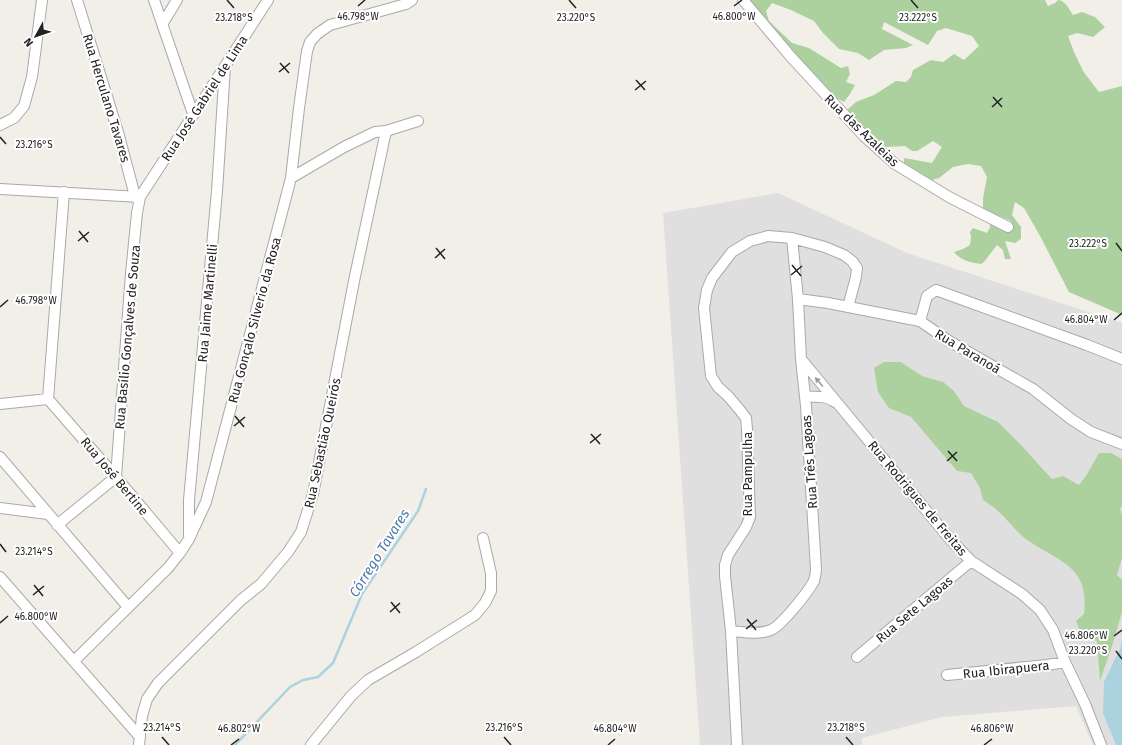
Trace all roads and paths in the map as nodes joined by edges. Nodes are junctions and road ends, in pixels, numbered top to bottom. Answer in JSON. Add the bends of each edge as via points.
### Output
{"nodes":[{"id":1,"x":42,"y":0,"type":"edge"},
{"id":2,"x":76,"y":0,"type":"edge"},
{"id":3,"x":154,"y":0,"type":"edge"},
{"id":4,"x":177,"y":0,"type":"edge"},
{"id":5,"x":268,"y":0,"type":"edge"},
{"id":6,"x":412,"y":0,"type":"edge"},
{"id":7,"x":743,"y":0,"type":"edge"},
{"id":8,"x":163,"y":22,"type":"junction"},
{"id":9,"x":225,"y":67,"type":"junction"},
{"id":10,"x":193,"y":114,"type":"junction"},
{"id":11,"x":418,"y":121,"type":"dead end"},
{"id":12,"x":0,"y":125,"type":"edge"},
{"id":13,"x":386,"y":131,"type":"junction"},
{"id":14,"x":291,"y":178,"type":"junction"},
{"id":15,"x":0,"y":188,"type":"edge"},
{"id":16,"x":64,"y":192,"type":"junction"},
{"id":17,"x":138,"y":196,"type":"junction"},
{"id":18,"x":1008,"y":227,"type":"dead end"},
{"id":19,"x":792,"y":238,"type":"junction"},
{"id":20,"x":798,"y":299,"type":"junction"},
{"id":21,"x":848,"y":307,"type":"junction"},
{"id":22,"x":920,"y":322,"type":"junction"},
{"id":23,"x":801,"y":359,"type":"junction"},
{"id":24,"x":1122,"y":359,"type":"edge"},
{"id":25,"x":805,"y":397,"type":"junction"},
{"id":26,"x":48,"y":399,"type":"junction"},
{"id":27,"x":0,"y":404,"type":"edge"},
{"id":28,"x":838,"y":404,"type":"junction"},
{"id":29,"x":1122,"y":444,"type":"edge"},
{"id":30,"x":0,"y":457,"type":"edge"},
{"id":31,"x":116,"y":477,"type":"junction"},
{"id":32,"x":189,"y":500,"type":"junction"},
{"id":33,"x":206,"y":502,"type":"junction"},
{"id":34,"x":0,"y":508,"type":"edge"},
{"id":35,"x":48,"y":514,"type":"junction"},
{"id":36,"x":57,"y":525,"type":"junction"},
{"id":37,"x":483,"y":538,"type":"dead end"},
{"id":38,"x":189,"y":539,"type":"junction"},
{"id":39,"x":180,"y":553,"type":"junction"},
{"id":40,"x":971,"y":561,"type":"junction"},
{"id":41,"x":0,"y":577,"type":"edge"},
{"id":42,"x":128,"y":607,"type":"junction"},
{"id":43,"x":731,"y":631,"type":"junction"},
{"id":44,"x":857,"y":657,"type":"dead end"},
{"id":45,"x":74,"y":661,"type":"junction"},
{"id":46,"x":1065,"y":662,"type":"junction"},
{"id":47,"x":947,"y":675,"type":"dead end"},
{"id":48,"x":139,"y":741,"type":"edge"},
{"id":49,"x":311,"y":745,"type":"edge"},
{"id":50,"x":737,"y":745,"type":"edge"},
{"id":51,"x":1101,"y":745,"type":"edge"}],
"edges":[{"from":1,"to":12,"type":"street","via":[[32,77],[24,106],[14,118]]},
{"from":2,"to":17,"type":"street","name":"Rua Herculano Tavares"},
{"from":3,"to":8,"type":"street"},
{"from":4,"to":8,"type":"street"},
{"from":5,"to":9,"type":"street","name":"Rua José Gabriel de Lima"},
{"from":6,"to":14,"type":"street","name":"Rua Gonçalo Silverio da Rosa","via":[[406,4],[330,25],[310,42]]},
{"from":7,"to":18,"type":"street","name":"Rua das Azaleias","via":[[791,57],[864,136],[895,164],[949,197]]},
{"from":8,"to":10,"type":"street"},
{"from":9,"to":10,"type":"street","name":"Rua José Gabriel de Lima"},
{"from":9,"to":32,"type":"street","name":"Rua Jaime Martinelli"},
{"from":10,"to":17,"type":"street","name":"Rua José Gabriel de Lima"},
{"from":11,"to":13,"type":"street"},
{"from":13,"to":14,"type":"street","via":[[375,132],[344,147]]},
{"from":13,"to":48,"type":"street","name":"Rua Sebastião Queirós","via":[[313,494],[301,532],[261,584],[241,600],[158,683],[147,699]]},
{"from":14,"to":33,"type":"street","name":"Rua Gonçalo Silverio da Rosa"},
{"from":15,"to":16,"type":"street"},
{"from":16,"to":17,"type":"street"},
{"from":16,"to":26,"type":"street"},
{"from":17,"to":31,"type":"street","name":"Rua Basílio Gonçalves de Souza"},
{"from":19,"to":20,"type":"street","name":"Rua Três Lagoas"},
{"from":19,"to":21,"type":"street","name":"Rua Pampulha","via":[[825,247],[852,261],[857,268]]},
{"from":19,"to":43,"type":"street","name":"Rua Pampulha","via":[[768,236],[750,240],[732,252],[712,278],[704,308],[710,376],[746,418],[748,429],[750,517],[725,565]]},
{"from":20,"to":21,"type":"street","name":"Rua Paranoá"},
{"from":20,"to":23,"type":"street","name":"Rua Três Lagoas"},
{"from":21,"to":22,"type":"street","name":"Rua Paranoá"},
{"from":22,"to":24,"type":"street","via":[[927,296],[936,290]]},
{"from":22,"to":29,"type":"street","name":"Rua Paranoá","via":[[1034,389],[1091,432]]},
{"from":23,"to":25,"type":"street","name":"Rua Três Lagoas"},
{"from":28,"to":23,"type":"street","name":"Rua Rodrigues de Freitas","one_way":true},
{"from":25,"to":28,"type":"street","name":"Rua Rodrigues de Freitas","via":[[828,398]]},
{"from":25,"to":43,"type":"street","name":"Rua Três Lagoas","via":[[815,579],[780,624],[771,630]]},
{"from":26,"to":27,"type":"street"},
{"from":26,"to":31,"type":"street","name":"Rua José Bertine"},
{"from":28,"to":40,"type":"street","name":"Rua Rodrigues de Freitas"},
{"from":30,"to":35,"type":"street"},
{"from":31,"to":36,"type":"street"},
{"from":31,"to":39,"type":"street","name":"Rua José Bertine"},
{"from":32,"to":33,"type":"street"},
{"from":32,"to":38,"type":"street","name":"Rua Jaime Martinelli"},
{"from":33,"to":38,"type":"street","name":"Rua Gonçalo Silverio da Rosa"},
{"from":34,"to":35,"type":"street"},
{"from":35,"to":36,"type":"street"},
{"from":36,"to":42,"type":"street"},
{"from":37,"to":49,"type":"street","via":[[491,573],[491,591],[485,603],[475,615],[368,680],[351,696]]},
{"from":38,"to":39,"type":"street","name":"Rua Gonçalo Silverio da Rosa"},
{"from":39,"to":42,"type":"street","name":"Rua Gonçalo Silverio da Rosa"},
{"from":40,"to":44,"type":"street","name":"Rua Sete Lagoas"},
{"from":40,"to":46,"type":"street","name":"Rua Rodrigues de Freitas","via":[[1022,594],[1040,610],[1052,630]]},
{"from":41,"to":45,"type":"street"},
{"from":42,"to":45,"type":"street","name":"Rua Gonçalo Silverio da Rosa"},
{"from":43,"to":50,"type":"street","name":"Rua Pampulha"},
{"from":45,"to":48,"type":"street"},
{"from":46,"to":47,"type":"street","name":"Rua Ibirapuera"},
{"from":46,"to":51,"type":"street","name":"Rua Rodrigues de Freitas"}]}
